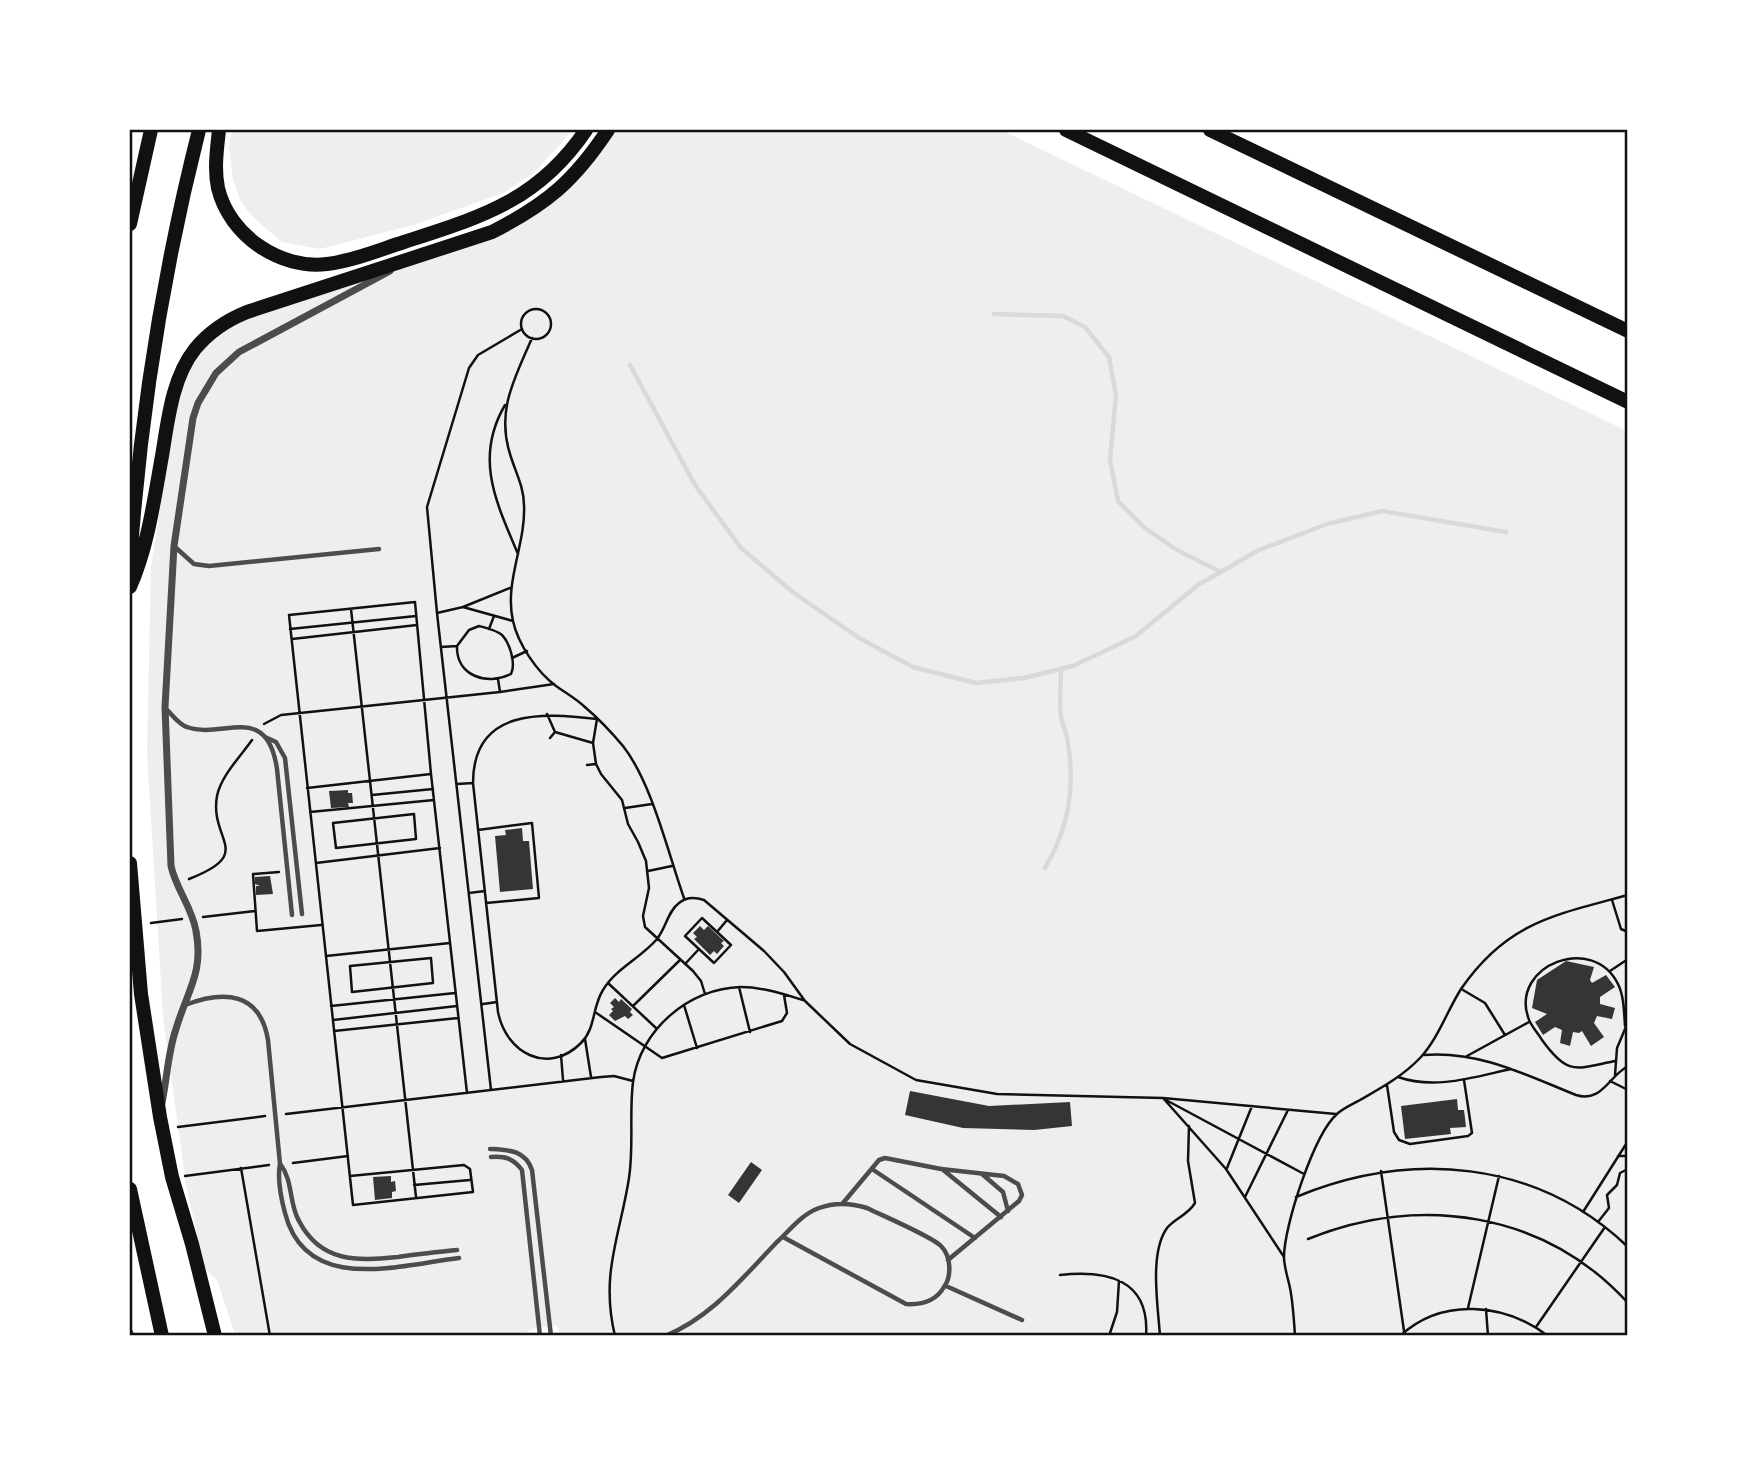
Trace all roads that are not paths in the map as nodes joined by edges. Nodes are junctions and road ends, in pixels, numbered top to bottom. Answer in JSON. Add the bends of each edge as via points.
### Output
{"nodes":[{"id":1,"x":151,"y":130,"type":"edge"},
{"id":2,"x":199,"y":130,"type":"edge"},
{"id":3,"x":219,"y":130,"type":"edge"},
{"id":4,"x":586,"y":130,"type":"edge"},
{"id":5,"x":608,"y":130,"type":"edge"},
{"id":6,"x":1066,"y":130,"type":"edge"},
{"id":7,"x":1210,"y":130,"type":"edge"},
{"id":8,"x":130,"y":224,"type":"edge"},
{"id":9,"x":412,"y":258,"type":"junction"},
{"id":10,"x":1628,"y":331,"type":"edge"},
{"id":11,"x":1628,"y":402,"type":"edge"},
{"id":12,"x":174,"y":546,"type":"junction"},
{"id":13,"x":380,"y":549,"type":"dead end"},
{"id":14,"x":130,"y":563,"type":"edge"},
{"id":15,"x":130,"y":587,"type":"edge"},
{"id":16,"x":164,"y":707,"type":"junction"},
{"id":17,"x":260,"y":734,"type":"junction"},
{"id":18,"x":130,"y":863,"type":"edge"},
{"id":19,"x":302,"y":914,"type":"dead end"},
{"id":20,"x":292,"y":915,"type":"dead end"},
{"id":21,"x":185,"y":1005,"type":"junction"},
{"id":22,"x":161,"y":1123,"type":"junction"},
{"id":23,"x":490,"y":1149,"type":"dead end"},
{"id":24,"x":491,"y":1157,"type":"dead end"},
{"id":25,"x":280,"y":1164,"type":"junction"},
{"id":26,"x":872,"y":1168,"type":"junction"},
{"id":27,"x":942,"y":1168,"type":"junction"},
{"id":28,"x":982,"y":1174,"type":"junction"},
{"id":29,"x":130,"y":1189,"type":"edge"},
{"id":30,"x":843,"y":1203,"type":"junction"},
{"id":31,"x":1009,"y":1212,"type":"junction"},
{"id":32,"x":1002,"y":1217,"type":"junction"},
{"id":33,"x":783,"y":1237,"type":"junction"},
{"id":34,"x":975,"y":1238,"type":"junction"},
{"id":35,"x":457,"y":1250,"type":"dead end"},
{"id":36,"x":459,"y":1258,"type":"dead end"},
{"id":37,"x":948,"y":1260,"type":"junction"},
{"id":38,"x":946,"y":1286,"type":"junction"},
{"id":39,"x":1022,"y":1320,"type":"dead end"},
{"id":40,"x":162,"y":1335,"type":"edge"},
{"id":41,"x":215,"y":1335,"type":"edge"},
{"id":42,"x":540,"y":1335,"type":"edge"},
{"id":43,"x":551,"y":1335,"type":"edge"},
{"id":44,"x":665,"y":1335,"type":"edge"}],
"edges":[{"from":1,"to":8,"type":"main road"},
{"from":2,"to":14,"type":"main road","via":[[152,360],[136,473]]},
{"from":3,"to":4,"type":"main road","via":[[218,188],[230,216],[255,244],[288,261],[315,264],[347,260],[494,210],[543,179]]},
{"from":5,"to":9,"type":"main road","via":[[575,175],[527,215],[492,232]]},
{"from":6,"to":11,"type":"main road"},
{"from":7,"to":10,"type":"main road"},
{"from":9,"to":12,"type":"street","via":[[256,342],[216,373],[194,418]]},
{"from":9,"to":15,"type":"main road","via":[[234,317],[212,331],[194,351],[172,401],[142,555]]},
{"from":12,"to":13,"type":"lane","via":[[194,564],[209,566]]},
{"from":12,"to":16,"type":"street"},
{"from":16,"to":17,"type":"lane","via":[[190,728],[242,727]]},
{"from":16,"to":21,"type":"street","via":[[171,866],[193,918],[198,949],[195,980]]},
{"from":17,"to":19,"type":"lane","via":[[276,742],[285,758]]},
{"from":17,"to":20,"type":"lane","via":[[275,759]]},
{"from":18,"to":22,"type":"main road","via":[[141,994]]},
{"from":21,"to":22,"type":"street","via":[[175,1030]]},
{"from":21,"to":25,"type":"lane","via":[[225,997],[247,1003],[259,1013],[268,1040]]},
{"from":22,"to":41,"type":"main road"},
{"from":23,"to":43,"type":"lane","via":[[521,1154],[532,1170]]},
{"from":24,"to":42,"type":"lane","via":[[508,1157],[522,1170]]},
{"from":25,"to":35,"type":"lane","via":[[302,1226],[315,1243],[335,1255],[364,1260]]},
{"from":25,"to":36,"type":"lane","via":[[287,1220],[296,1238],[319,1260],[352,1270]]},
{"from":26,"to":27,"type":"lane","via":[[885,1158]]},
{"from":26,"to":30,"type":"lane"},
{"from":26,"to":34,"type":"lane"},
{"from":27,"to":28,"type":"lane"},
{"from":27,"to":32,"type":"lane"},
{"from":28,"to":31,"type":"lane","via":[[1003,1192]]},
{"from":28,"to":31,"type":"lane","via":[[1004,1176],[1018,1184],[1021,1195]]},
{"from":29,"to":40,"type":"main road"},
{"from":30,"to":33,"type":"lane","via":[[810,1212]]},
{"from":30,"to":37,"type":"lane","via":[[867,1208],[940,1245]]},
{"from":31,"to":32,"type":"lane"},
{"from":32,"to":34,"type":"lane"},
{"from":33,"to":38,"type":"lane","via":[[906,1304],[926,1303]]},
{"from":33,"to":44,"type":"lane","via":[[718,1304]]},
{"from":34,"to":37,"type":"lane"},
{"from":37,"to":38,"type":"lane"},
{"from":38,"to":39,"type":"lane"}]}
